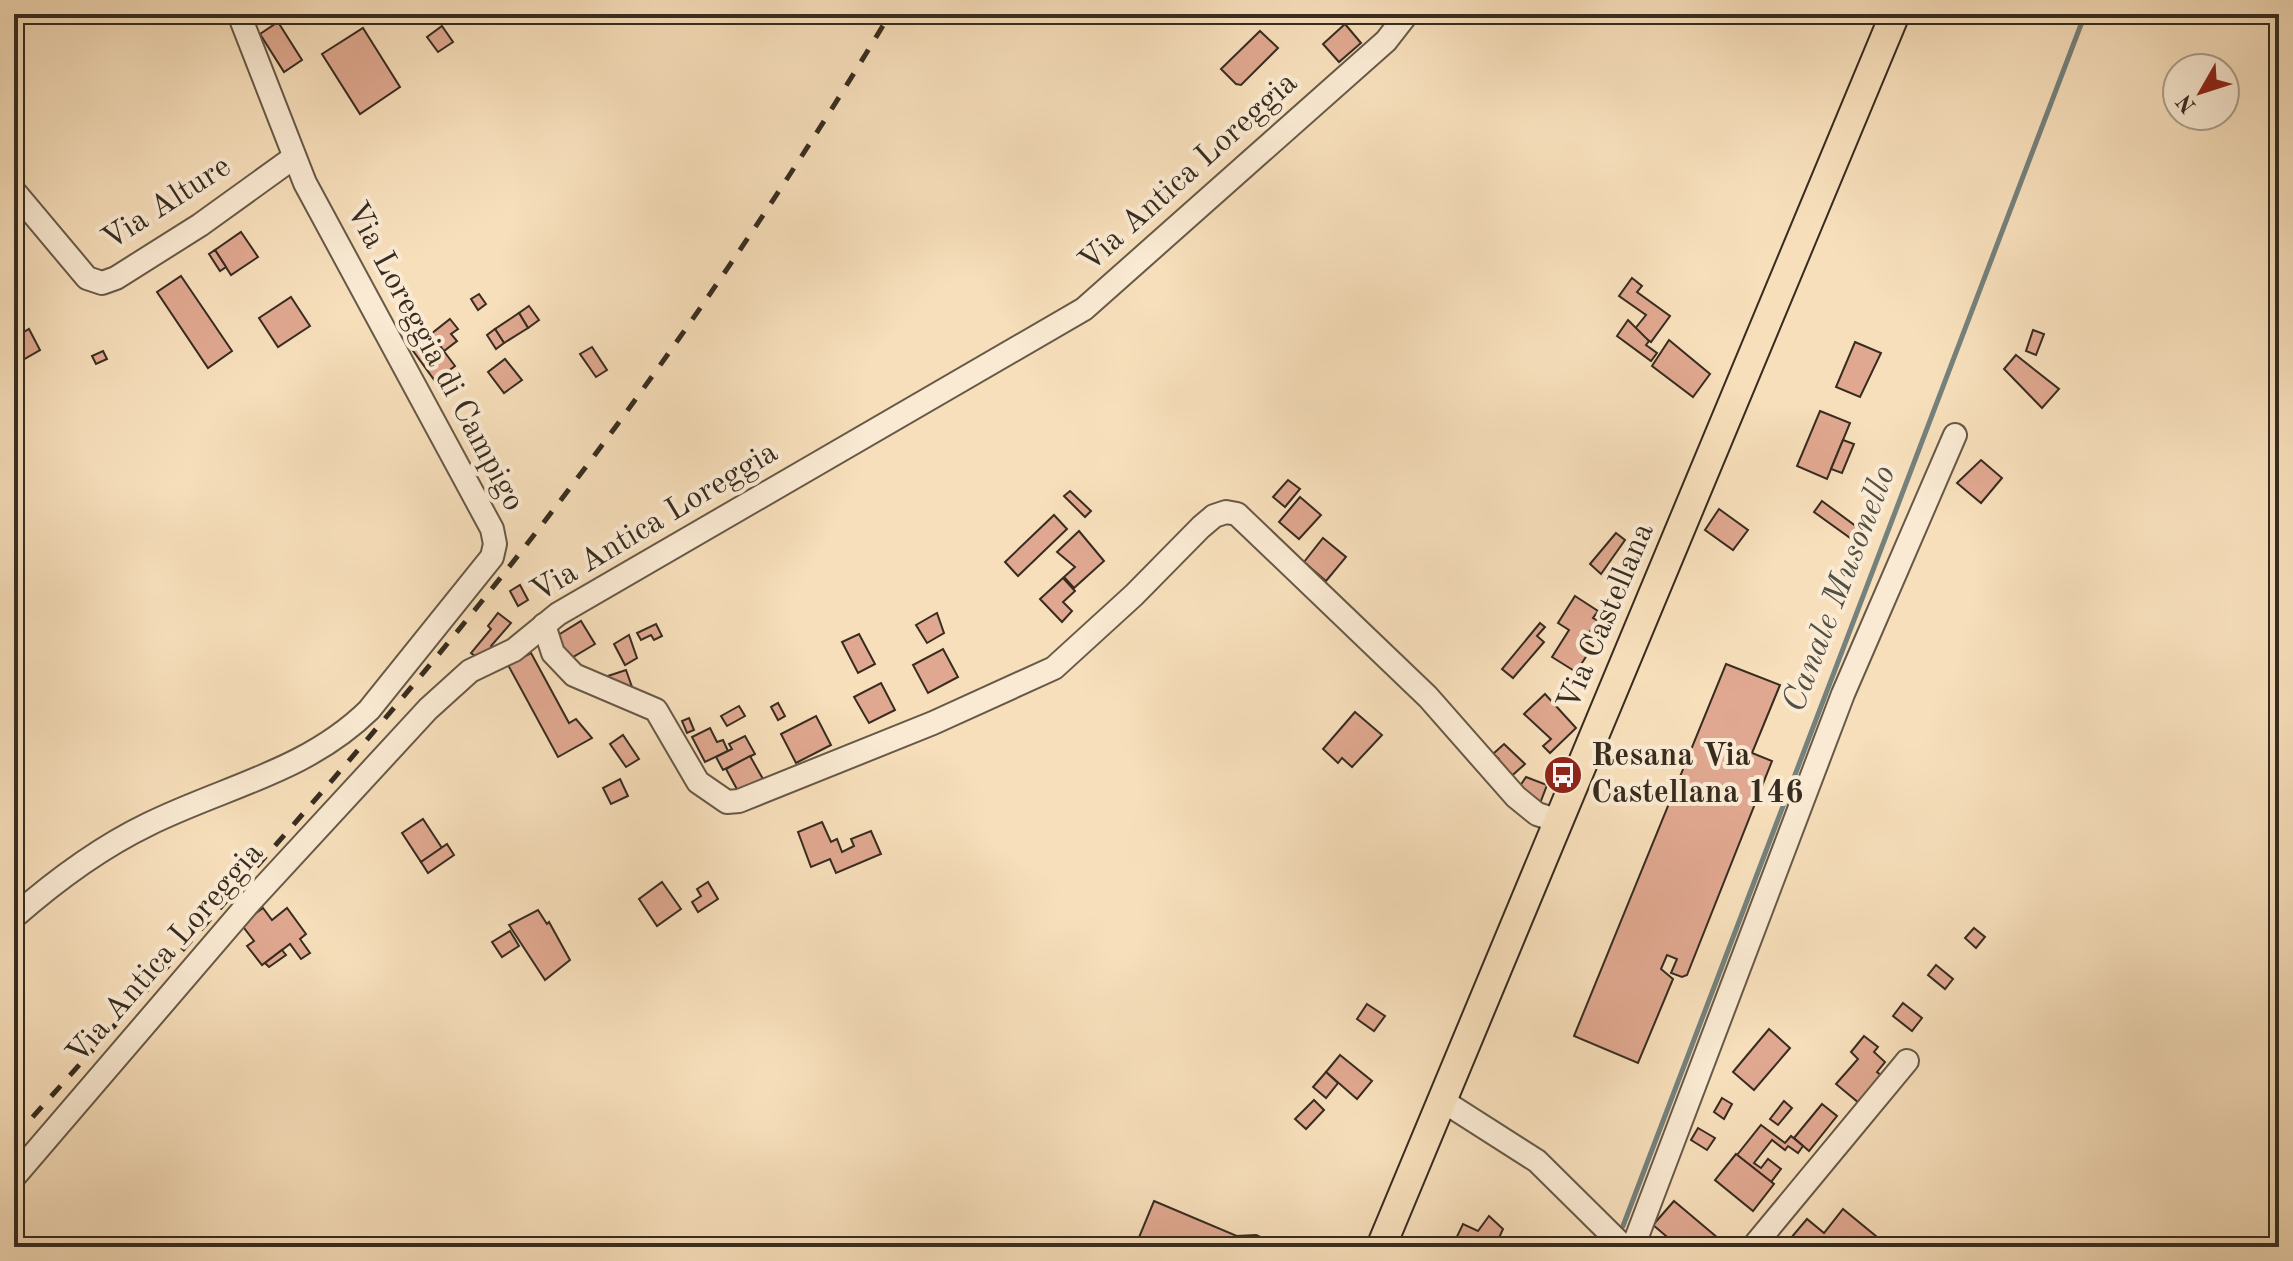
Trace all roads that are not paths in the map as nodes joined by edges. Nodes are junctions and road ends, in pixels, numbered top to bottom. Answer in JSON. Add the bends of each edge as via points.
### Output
{"nodes":[{"id":1,"x":239,"y":14,"type":"edge"},
{"id":2,"x":1407,"y":14,"type":"edge"},
{"id":3,"x":1895,"y":14,"type":"edge"},
{"id":4,"x":293,"y":158,"type":"junction"},
{"id":5,"x":14,"y":191,"type":"edge"},
{"id":6,"x":1955,"y":435,"type":"dead end"},
{"id":7,"x":544,"y":625,"type":"junction"},
{"id":8,"x":1559,"y":821,"type":"junction"},
{"id":9,"x":14,"y":917,"type":"edge"},
{"id":10,"x":1907,"y":1061,"type":"dead end"},
{"id":11,"x":1443,"y":1101,"type":"junction"},
{"id":12,"x":14,"y":1177,"type":"edge"},
{"id":13,"x":1381,"y":1247,"type":"edge"},
{"id":14,"x":1624,"y":1247,"type":"edge"},
{"id":15,"x":1633,"y":1247,"type":"edge"},
{"id":16,"x":1753,"y":1247,"type":"edge"}],
"edges":[{"from":1,"to":4,"type":"street","name":"Via Loreggia di Campigo"},
{"from":2,"to":7,"type":"street","name":"Via Antica Loreggia","via":[[1386,41],[1084,309]]},
{"from":3,"to":8,"type":"main road","name":"Via Castellana"},
{"from":4,"to":5,"type":"street","name":"Via Alture","via":[[200,225],[102,283],[87,278]]},
{"from":4,"to":9,"type":"street","name":"Via Loreggia di Campigo","via":[[492,529],[492,557],[348,730],[249,785],[128,834]]},
{"from":6,"to":15,"type":"street","via":[[1843,694]]},
{"from":7,"to":8,"type":"street","via":[[553,653],[574,675],[656,710],[698,782],[727,802],[739,801],[1054,668],[1214,516],[1237,514],[1428,697],[1516,797],[1537,814]]},
{"from":7,"to":12,"type":"street","name":"Via Antica Loreggia","via":[[514,650],[470,671],[428,709],[249,903]]},
{"from":8,"to":11,"type":"main road","name":"Via Castellana"},
{"from":10,"to":16,"type":"street"},
{"from":11,"to":13,"type":"main road","name":"Via Castellana"},
{"from":11,"to":14,"type":"street","via":[[1537,1161]]}]}
